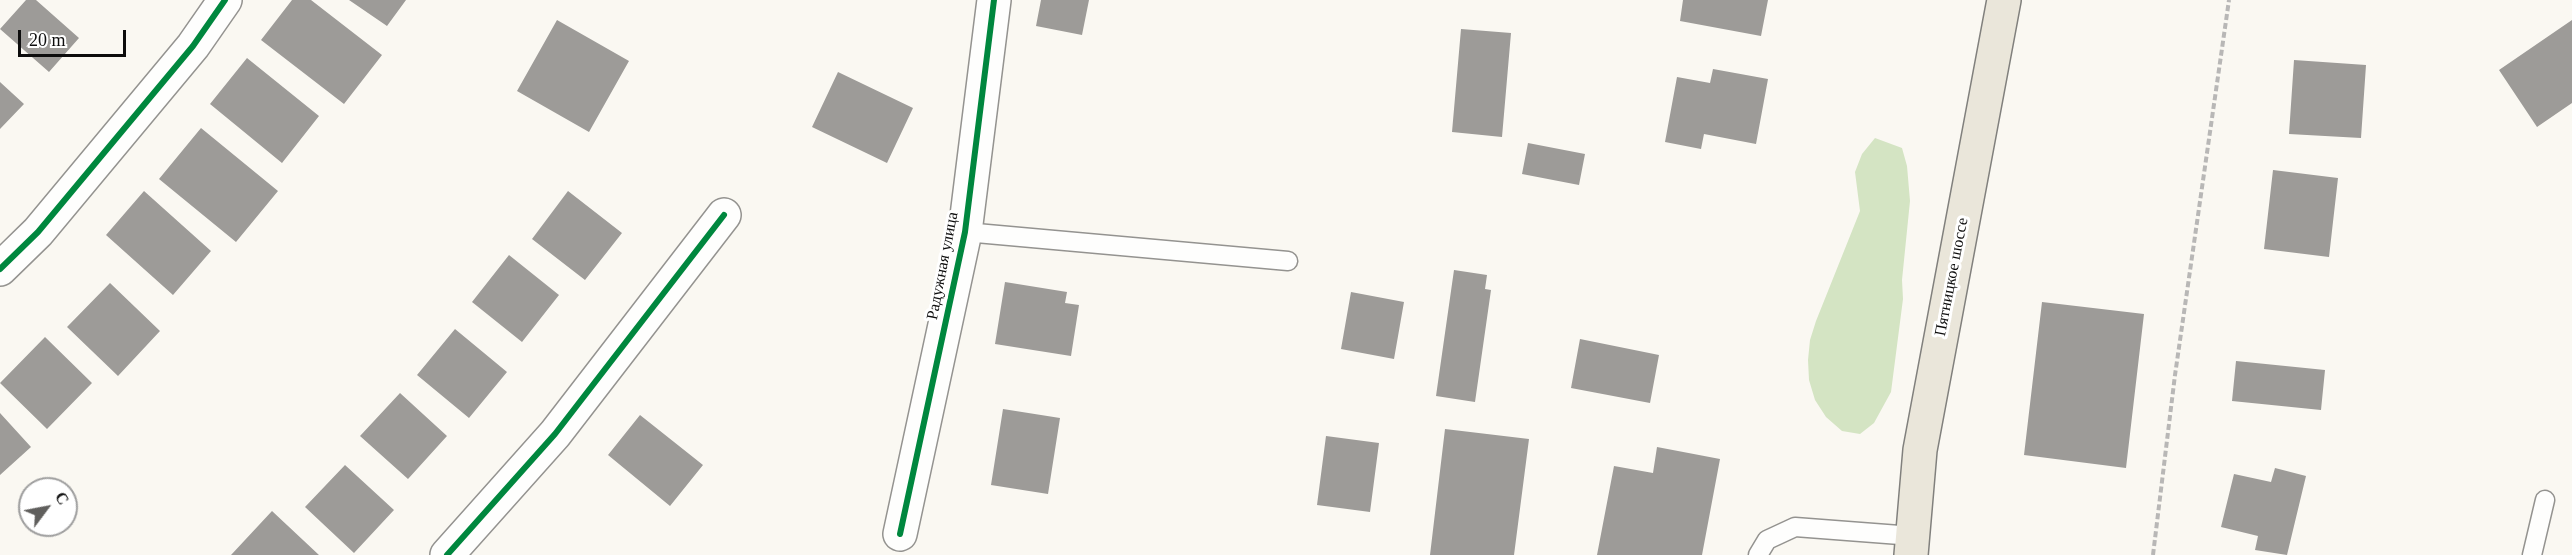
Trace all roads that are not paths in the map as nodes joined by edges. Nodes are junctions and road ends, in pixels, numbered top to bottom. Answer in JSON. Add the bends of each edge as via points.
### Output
{"nodes":[{"id":1,"x":225,"y":0,"type":"edge"},
{"id":2,"x":994,"y":0,"type":"edge"},
{"id":3,"x":2004,"y":0,"type":"edge"},
{"id":4,"x":724,"y":214,"type":"dead end"},
{"id":5,"x":965,"y":232,"type":"junction"},
{"id":6,"x":1288,"y":261,"type":"dead end"},
{"id":7,"x":0,"y":269,"type":"edge"},
{"id":8,"x":2545,"y":500,"type":"dead end"},
{"id":9,"x":900,"y":534,"type":"dead end"},
{"id":10,"x":1912,"y":546,"type":"edge"},
{"id":11,"x":447,"y":555,"type":"edge"},
{"id":12,"x":1758,"y":555,"type":"edge"},
{"id":13,"x":2532,"y":555,"type":"edge"}],
"edges":[{"from":1,"to":7,"type":"street","via":[[193,46],[46,223]]},
{"from":2,"to":5,"type":"street","name":"Радужная улица"},
{"from":3,"to":10,"type":"main road","name":"Пятницкое шоссе","via":[[1920,450]]},
{"from":4,"to":11,"type":"street","via":[[555,434]]},
{"from":5,"to":6,"type":"lane"},
{"from":5,"to":9,"type":"street","name":"Радужная улица"},
{"from":8,"to":13,"type":"lane"},
{"from":10,"to":12,"type":"lane","via":[[1795,526],[1767,540]]}]}
